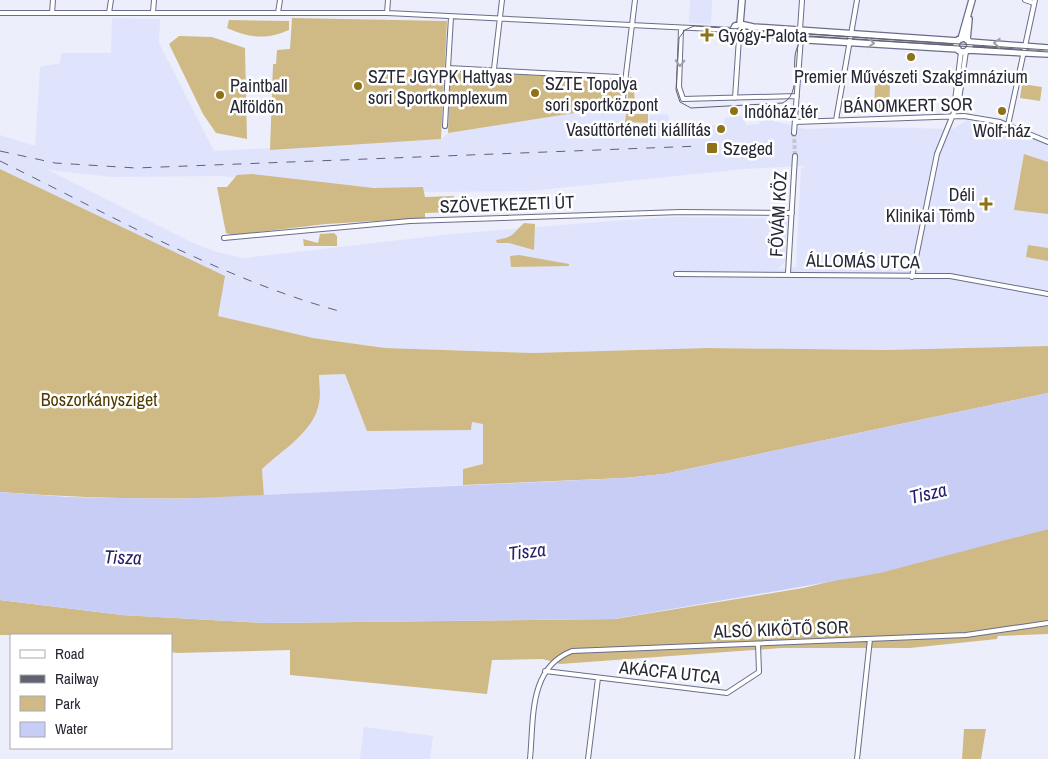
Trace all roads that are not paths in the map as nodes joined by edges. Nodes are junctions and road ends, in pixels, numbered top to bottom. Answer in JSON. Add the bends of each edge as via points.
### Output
{"nodes":[{"id":1,"x":53,"y":0,"type":"edge"},
{"id":2,"x":111,"y":0,"type":"edge"},
{"id":3,"x":154,"y":0,"type":"edge"},
{"id":4,"x":280,"y":0,"type":"edge"},
{"id":5,"x":388,"y":0,"type":"edge"},
{"id":6,"x":502,"y":0,"type":"edge"},
{"id":7,"x":635,"y":0,"type":"edge"},
{"id":8,"x":742,"y":0,"type":"edge"},
{"id":9,"x":802,"y":0,"type":"edge"},
{"id":10,"x":856,"y":0,"type":"edge"},
{"id":11,"x":972,"y":0,"type":"edge"},
{"id":12,"x":1025,"y":0,"type":"edge"},
{"id":13,"x":1035,"y":2,"type":"edge"},
{"id":14,"x":153,"y":12,"type":"junction"},
{"id":15,"x":0,"y":13,"type":"edge"},
{"id":16,"x":52,"y":13,"type":"junction"},
{"id":17,"x":278,"y":13,"type":"junction"},
{"id":18,"x":387,"y":13,"type":"junction"},
{"id":19,"x":109,"y":14,"type":"junction"},
{"id":20,"x":451,"y":17,"type":"junction"},
{"id":21,"x":500,"y":18,"type":"junction"},
{"id":22,"x":632,"y":25,"type":"junction"},
{"id":23,"x":742,"y":25,"type":"junction"},
{"id":24,"x":681,"y":28,"type":"junction"},
{"id":25,"x":733,"y":30,"type":"junction"},
{"id":26,"x":800,"y":30,"type":"junction"},
{"id":27,"x":851,"y":34,"type":"junction"},
{"id":28,"x":746,"y":35,"type":"junction"},
{"id":29,"x":739,"y":38,"type":"junction"},
{"id":30,"x":801,"y":39,"type":"junction"},
{"id":31,"x":964,"y":40,"type":"junction"},
{"id":32,"x":849,"y":42,"type":"junction"},
{"id":33,"x":1026,"y":45,"type":"junction"},
{"id":34,"x":1048,"y":48,"type":"edge"},
{"id":35,"x":963,"y":51,"type":"junction"},
{"id":36,"x":1024,"y":54,"type":"junction"},
{"id":37,"x":1048,"y":54,"type":"edge"},
{"id":38,"x":448,"y":68,"type":"junction"},
{"id":39,"x":494,"y":70,"type":"junction"},
{"id":40,"x":618,"y":77,"type":"dead end"},
{"id":41,"x":797,"y":96,"type":"junction"},
{"id":42,"x":735,"y":98,"type":"junction"},
{"id":43,"x":957,"y":105,"type":"junction"},
{"id":44,"x":622,"y":107,"type":"dead end"},
{"id":45,"x":954,"y":115,"type":"junction"},
{"id":46,"x":964,"y":116,"type":"junction"},
{"id":47,"x":943,"y":117,"type":"junction"},
{"id":48,"x":836,"y":120,"type":"junction"},
{"id":49,"x":795,"y":122,"type":"junction"},
{"id":50,"x":1008,"y":125,"type":"junction"},
{"id":51,"x":445,"y":126,"type":"dead end"},
{"id":52,"x":948,"y":128,"type":"junction"},
{"id":53,"x":794,"y":133,"type":"tunnel mouth"},
{"id":54,"x":1048,"y":142,"type":"edge"},
{"id":55,"x":795,"y":156,"type":"tunnel mouth"},
{"id":56,"x":792,"y":212,"type":"junction"},
{"id":57,"x":224,"y":238,"type":"dead end"},
{"id":58,"x":788,"y":273,"type":"junction"},
{"id":59,"x":676,"y":274,"type":"dead end"},
{"id":60,"x":912,"y":277,"type":"junction"},
{"id":61,"x":1048,"y":294,"type":"edge"},
{"id":62,"x":1048,"y":623,"type":"edge"},
{"id":63,"x":870,"y":639,"type":"junction"},
{"id":64,"x":758,"y":644,"type":"junction"},
{"id":65,"x":545,"y":670,"type":"junction"},
{"id":66,"x":598,"y":678,"type":"junction"},
{"id":67,"x":530,"y":759,"type":"edge"},
{"id":68,"x":588,"y":759,"type":"edge"},
{"id":69,"x":858,"y":759,"type":"edge"}],
"edges":[{"from":1,"to":16,"type":"street"},
{"from":2,"to":19,"type":"street"},
{"from":3,"to":14,"type":"street"},
{"from":4,"to":17,"type":"street"},
{"from":5,"to":18,"type":"street"},
{"from":6,"to":21,"type":"street"},
{"from":7,"to":22,"type":"street"},
{"from":8,"to":23,"type":"street"},
{"from":9,"to":26,"type":"street"},
{"from":10,"to":27,"type":"street"},
{"from":11,"to":31,"type":"street"},
{"from":12,"to":13,"type":"street"},
{"from":13,"to":33,"type":"street"},
{"from":14,"to":17,"type":"street"},
{"from":14,"to":19,"type":"street"},
{"from":15,"to":16,"type":"street"},
{"from":16,"to":19,"type":"street"},
{"from":17,"to":18,"type":"street"},
{"from":18,"to":20,"type":"street"},
{"from":20,"to":21,"type":"street"},
{"from":20,"to":38,"type":"street"},
{"from":21,"to":22,"type":"street"},
{"from":21,"to":39,"type":"street"},
{"from":22,"to":24,"type":"street"},
{"from":22,"to":44,"type":"street"},
{"from":23,"to":25,"type":"street","via":[[735,26]]},
{"from":23,"to":26,"type":"street"},
{"from":23,"to":28,"type":"street","via":[[747,30]]},
{"from":24,"to":25,"type":"street"},
{"from":24,"to":42,"type":"street","one_way":true,"via":[[681,97],[689,100]]},
{"from":25,"to":29,"type":"street"},
{"from":26,"to":27,"type":"street"},
{"from":26,"to":30,"type":"street"},
{"from":27,"to":31,"type":"street"},
{"from":27,"to":32,"type":"street"},
{"from":28,"to":29,"type":"street"},
{"from":28,"to":30,"type":"street","via":[[791,35]]},
{"from":29,"to":42,"type":"street"},
{"from":30,"to":32,"type":"street"},
{"from":30,"to":41,"type":"street"},
{"from":33,"to":31,"type":"street","one_way":true},
{"from":31,"to":35,"type":"street"},
{"from":31,"to":35,"type":"street"},
{"from":32,"to":35,"type":"street","one_way":true},
{"from":32,"to":48,"type":"street"},
{"from":33,"to":34,"type":"street"},
{"from":33,"to":36,"type":"street"},
{"from":35,"to":36,"type":"street"},
{"from":35,"to":43,"type":"street","via":[[964,72]]},
{"from":35,"to":45,"type":"street"},
{"from":36,"to":37,"type":"street"},
{"from":36,"to":50,"type":"street"},
{"from":38,"to":39,"type":"street"},
{"from":38,"to":51,"type":"street"},
{"from":39,"to":40,"type":"street"},
{"from":41,"to":42,"type":"street"},
{"from":41,"to":49,"type":"street"},
{"from":43,"to":45,"type":"street"},
{"from":43,"to":46,"type":"street"},
{"from":45,"to":46,"type":"street","name":"BÁNOMKERT SOR"},
{"from":45,"to":47,"type":"street","name":"BÁNOMKERT SOR"},
{"from":45,"to":52,"type":"street"},
{"from":46,"to":50,"type":"street","name":"BÁNOMKERT SOR"},
{"from":47,"to":48,"type":"street","name":"BÁNOMKERT SOR"},
{"from":47,"to":52,"type":"street"},
{"from":48,"to":49,"type":"street","name":"BÁNOMKERT SOR"},
{"from":49,"to":53,"type":"street"},
{"from":50,"to":54,"type":"street","name":"BÁNOMKERT SOR"},
{"from":52,"to":60,"type":"street","via":[[937,154]]},
{"from":55,"to":56,"type":"street","name":"FŐVÁM KÖZ"},
{"from":56,"to":57,"type":"street","name":"SZÖVETKEZETI ÚT","via":[[681,212],[410,221]]},
{"from":56,"to":58,"type":"street","name":"FŐVÁM KÖZ"},
{"from":58,"to":59,"type":"street","name":"ÁLLOMÁS UTCA"},
{"from":58,"to":60,"type":"street","name":"ÁLLOMÁS UTCA"},
{"from":60,"to":61,"type":"street","name":"ÁLLOMÁS UTCA","via":[[950,276]]},
{"from":62,"to":63,"type":"street","name":"ALSÓ KIKÖTŐ SOR","via":[[966,635]]},
{"from":63,"to":64,"type":"street","name":"ALSÓ KIKÖTŐ SOR"},
{"from":63,"to":69,"type":"street"},
{"from":64,"to":65,"type":"street","name":"ALSÓ KIKÖTŐ SOR","via":[[572,651],[556,659]]},
{"from":64,"to":66,"type":"street","name":"AKÁCFA UTCA","via":[[759,672],[728,693]]},
{"from":65,"to":66,"type":"street","name":"AKÁCFA UTCA"},
{"from":65,"to":67,"type":"street","via":[[538,683]]},
{"from":66,"to":68,"type":"street"}]}
